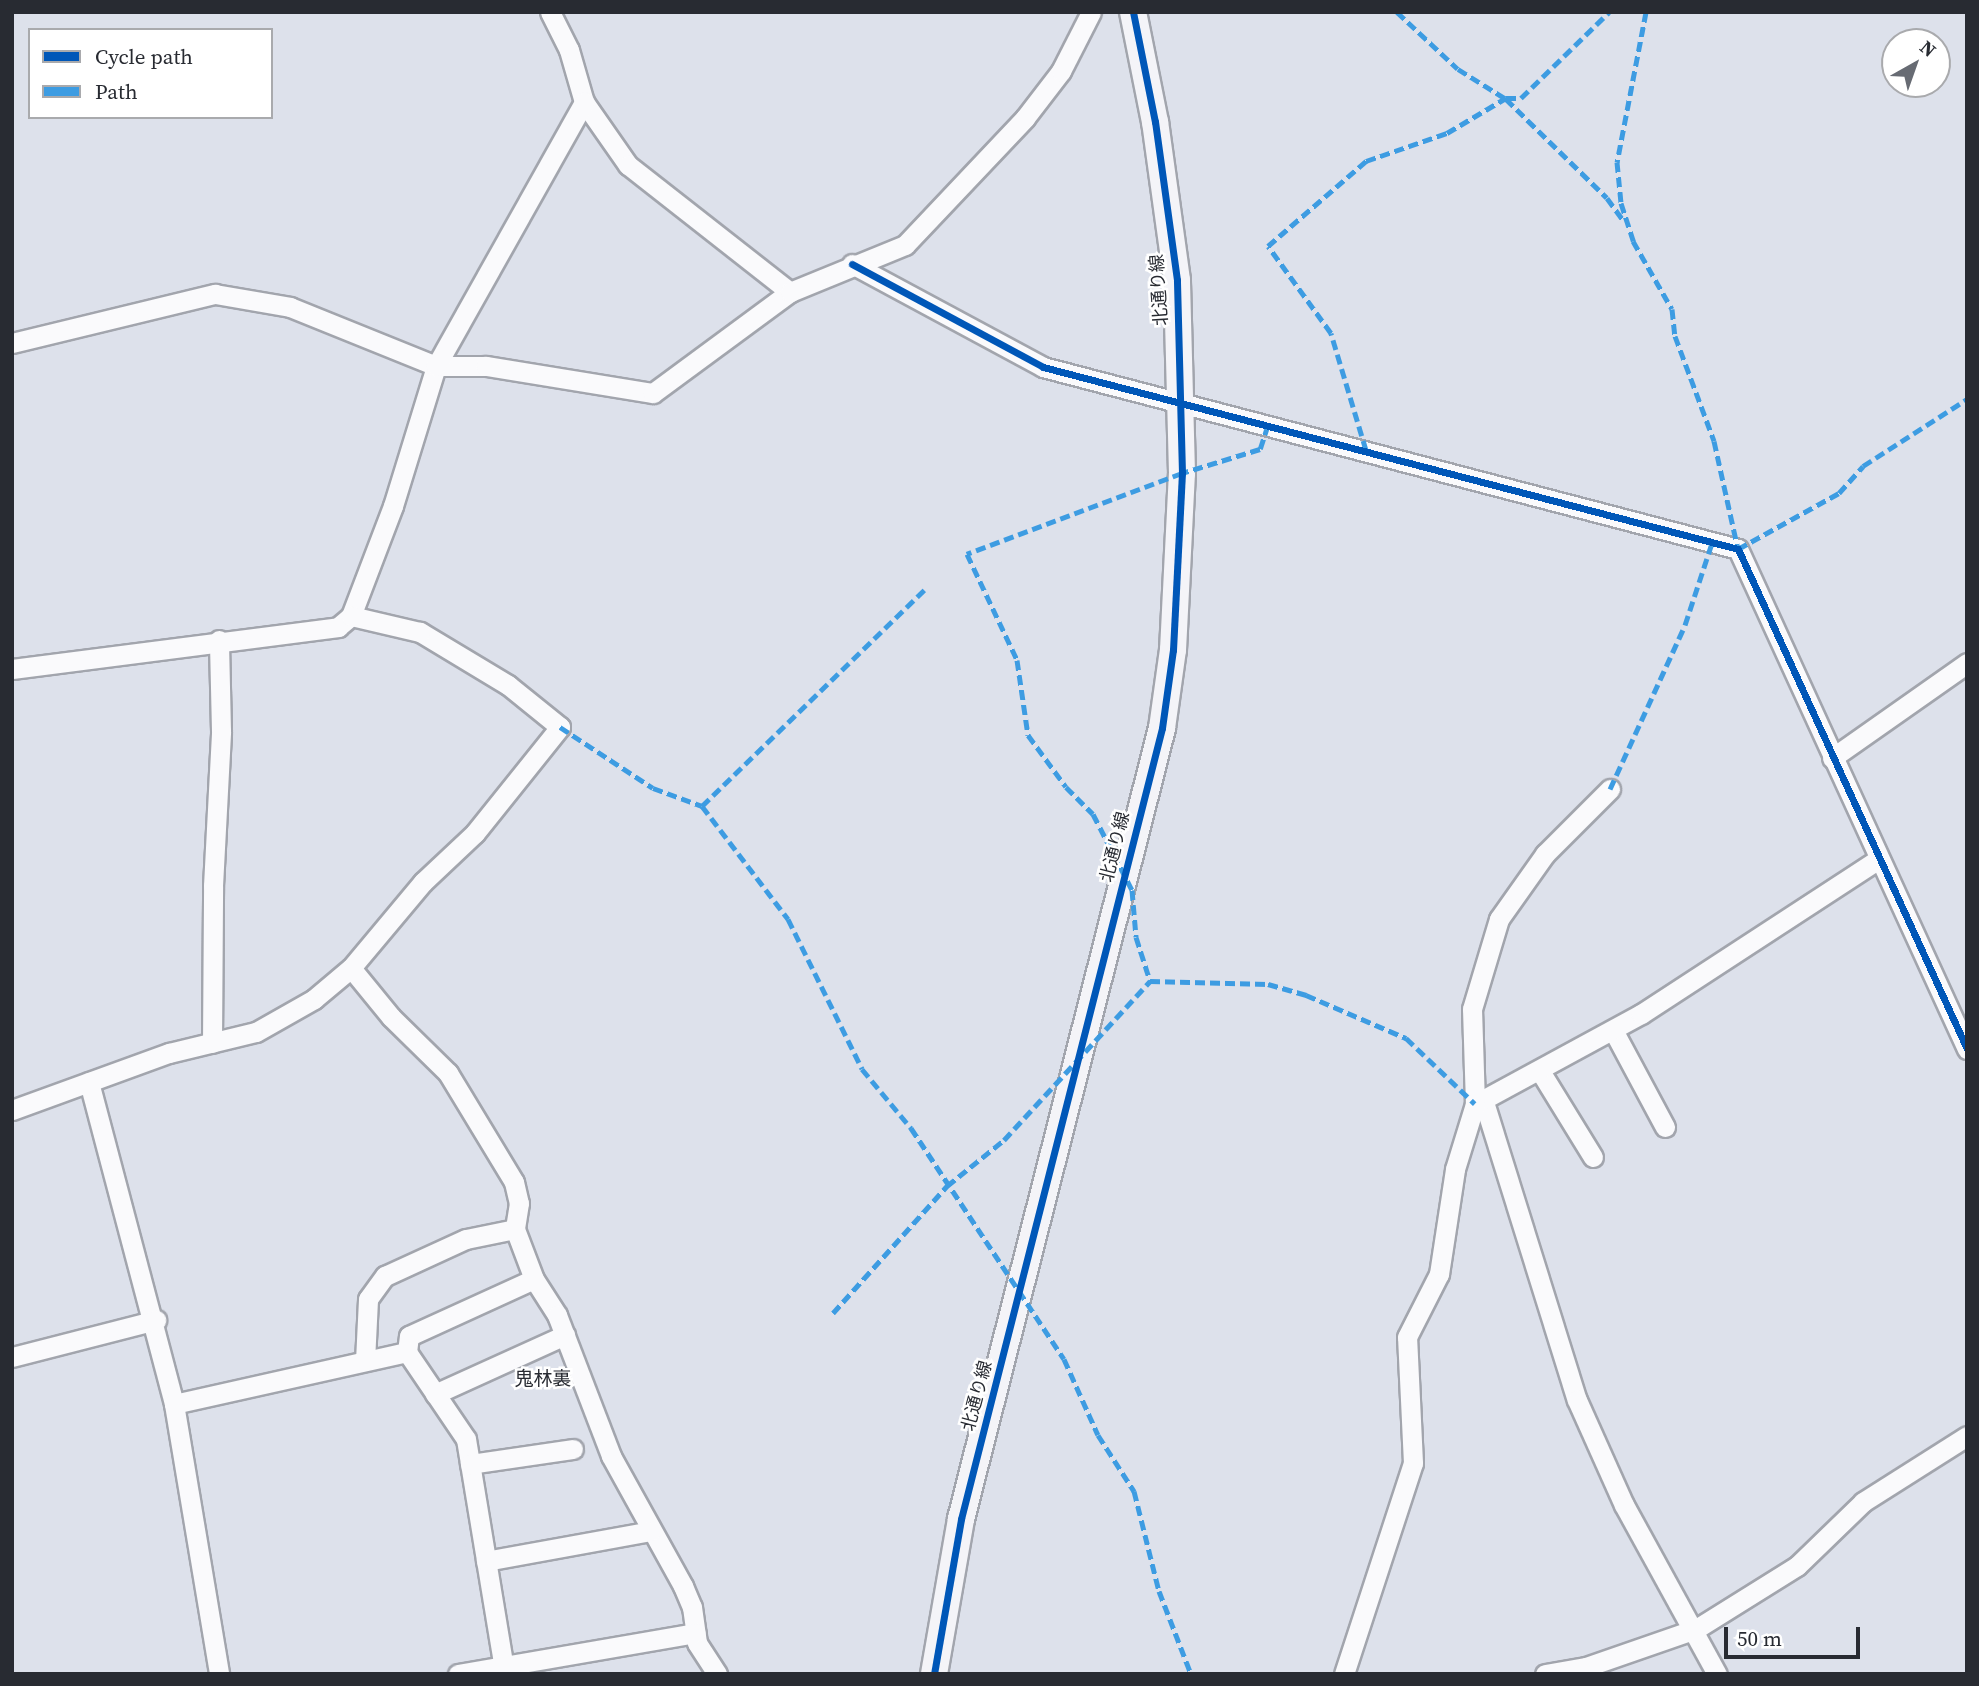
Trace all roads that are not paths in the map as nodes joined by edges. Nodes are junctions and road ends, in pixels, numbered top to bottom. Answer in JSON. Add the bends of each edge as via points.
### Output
{"nodes":[{"id":1,"x":550,"y":12,"type":"edge"},
{"id":2,"x":1091,"y":12,"type":"edge"},
{"id":3,"x":1133,"y":12,"type":"edge"},
{"id":4,"x":584,"y":102,"type":"junction"},
{"id":5,"x":852,"y":264,"type":"junction"},
{"id":6,"x":790,"y":292,"type":"junction"},
{"id":7,"x":12,"y":343,"type":"edge"},
{"id":8,"x":436,"y":366,"type":"junction"},
{"id":9,"x":1181,"y":402,"type":"junction"},
{"id":10,"x":351,"y":616,"type":"junction"},
{"id":11,"x":219,"y":640,"type":"junction"},
{"id":12,"x":1967,"y":663,"type":"edge"},
{"id":13,"x":12,"y":669,"type":"edge"},
{"id":14,"x":1832,"y":758,"type":"junction"},
{"id":15,"x":1610,"y":789,"type":"dead end"},
{"id":16,"x":1877,"y":860,"type":"junction"},
{"id":17,"x":351,"y":968,"type":"junction"},
{"id":18,"x":1960,"y":1018,"type":"edge"},
{"id":19,"x":1613,"y":1030,"type":"junction"},
{"id":20,"x":212,"y":1043,"type":"junction"},
{"id":21,"x":1967,"y":1049,"type":"edge"},
{"id":22,"x":1540,"y":1070,"type":"junction"},
{"id":23,"x":89,"y":1082,"type":"junction"},
{"id":24,"x":1479,"y":1103,"type":"junction"},
{"id":25,"x":12,"y":1110,"type":"edge"},
{"id":26,"x":1665,"y":1128,"type":"dead end"},
{"id":27,"x":1593,"y":1157,"type":"dead end"},
{"id":28,"x":515,"y":1229,"type":"junction"},
{"id":29,"x":534,"y":1279,"type":"junction"},
{"id":30,"x":156,"y":1320,"type":"junction"},
{"id":31,"x":565,"y":1335,"type":"junction"},
{"id":32,"x":407,"y":1352,"type":"junction"},
{"id":33,"x":12,"y":1357,"type":"edge"},
{"id":34,"x":365,"y":1361,"type":"junction"},
{"id":35,"x":435,"y":1394,"type":"junction"},
{"id":36,"x":174,"y":1404,"type":"junction"},
{"id":37,"x":1967,"y":1436,"type":"edge"},
{"id":38,"x":573,"y":1449,"type":"dead end"},
{"id":39,"x":470,"y":1465,"type":"junction"},
{"id":40,"x":652,"y":1531,"type":"junction"},
{"id":41,"x":486,"y":1561,"type":"junction"},
{"id":42,"x":1696,"y":1629,"type":"junction"},
{"id":43,"x":695,"y":1633,"type":"junction"},
{"id":44,"x":505,"y":1670,"type":"edge"},
{"id":45,"x":1550,"y":1673,"type":"edge"},
{"id":46,"x":219,"y":1674,"type":"edge"},
{"id":47,"x":458,"y":1674,"type":"edge"},
{"id":48,"x":716,"y":1674,"type":"edge"},
{"id":49,"x":934,"y":1674,"type":"edge"},
{"id":50,"x":1344,"y":1674,"type":"edge"},
{"id":51,"x":1717,"y":1674,"type":"edge"}],
"edges":[{"from":1,"to":4,"type":"street","via":[[569,50]]},
{"from":2,"to":5,"type":"street","via":[[1061,71],[1025,118],[905,245]]},
{"from":3,"to":9,"type":"street","name":"北通り線","via":[[1155,122],[1177,280]]},
{"from":4,"to":6,"type":"street","via":[[628,165]]},
{"from":4,"to":8,"type":"street"},
{"from":5,"to":6,"type":"street"},
{"from":5,"to":9,"type":"street","via":[[1043,367]]},
{"from":6,"to":8,"type":"street","via":[[653,393],[486,366]]},
{"from":7,"to":8,"type":"street","via":[[215,294],[290,307]]},
{"from":8,"to":10,"type":"street","via":[[393,506]]},
{"from":9,"to":14,"type":"street","via":[[1738,549]]},
{"from":9,"to":49,"type":"street","name":"北通り線","via":[[1173,650],[1162,727],[961,1519]]},
{"from":10,"to":11,"type":"street","via":[[338,627]]},
{"from":10,"to":17,"type":"street","via":[[419,632],[508,685],[560,726],[501,803],[423,882]]},
{"from":11,"to":13,"type":"street"},
{"from":11,"to":20,"type":"street","via":[[221,731],[213,886]]},
{"from":12,"to":14,"type":"street"},
{"from":14,"to":16,"type":"street"},
{"from":15,"to":24,"type":"street","via":[[1545,854],[1499,919],[1472,1009]]},
{"from":16,"to":18,"type":"street"},
{"from":16,"to":19,"type":"street"},
{"from":17,"to":20,"type":"street","via":[[314,999],[256,1032]]},
{"from":17,"to":28,"type":"street","via":[[391,1017],[448,1073],[514,1182],[519,1203]]},
{"from":18,"to":21,"type":"street"},
{"from":19,"to":22,"type":"street"},
{"from":19,"to":26,"type":"street"},
{"from":20,"to":23,"type":"street"},
{"from":22,"to":24,"type":"street"},
{"from":22,"to":27,"type":"street"},
{"from":23,"to":25,"type":"street"},
{"from":23,"to":30,"type":"street"},
{"from":24,"to":42,"type":"street","via":[[1577,1400],[1624,1505]]},
{"from":24,"to":50,"type":"street","via":[[1455,1169],[1439,1275],[1407,1337],[1413,1463]]},
{"from":28,"to":29,"type":"street"},
{"from":28,"to":34,"type":"street","via":[[466,1239],[385,1276],[368,1299]]},
{"from":29,"to":31,"type":"street"},
{"from":29,"to":32,"type":"street","via":[[409,1336]]},
{"from":30,"to":33,"type":"street"},
{"from":30,"to":36,"type":"street"},
{"from":31,"to":35,"type":"street"},
{"from":31,"to":40,"type":"street","via":[[611,1456]]},
{"from":32,"to":34,"type":"street"},
{"from":32,"to":35,"type":"street"},
{"from":34,"to":36,"type":"street"},
{"from":35,"to":39,"type":"street","via":[[466,1439]]},
{"from":36,"to":46,"type":"street"},
{"from":37,"to":42,"type":"street","via":[[1863,1502],[1797,1566]]},
{"from":38,"to":39,"type":"street"},
{"from":39,"to":41,"type":"street"},
{"from":40,"to":41,"type":"street"},
{"from":40,"to":43,"type":"street","via":[[683,1586]]},
{"from":41,"to":44,"type":"street"},
{"from":42,"to":45,"type":"street","via":[[1586,1667]]},
{"from":42,"to":51,"type":"street"},
{"from":43,"to":44,"type":"street"},
{"from":43,"to":48,"type":"street"},
{"from":44,"to":47,"type":"street"}]}
